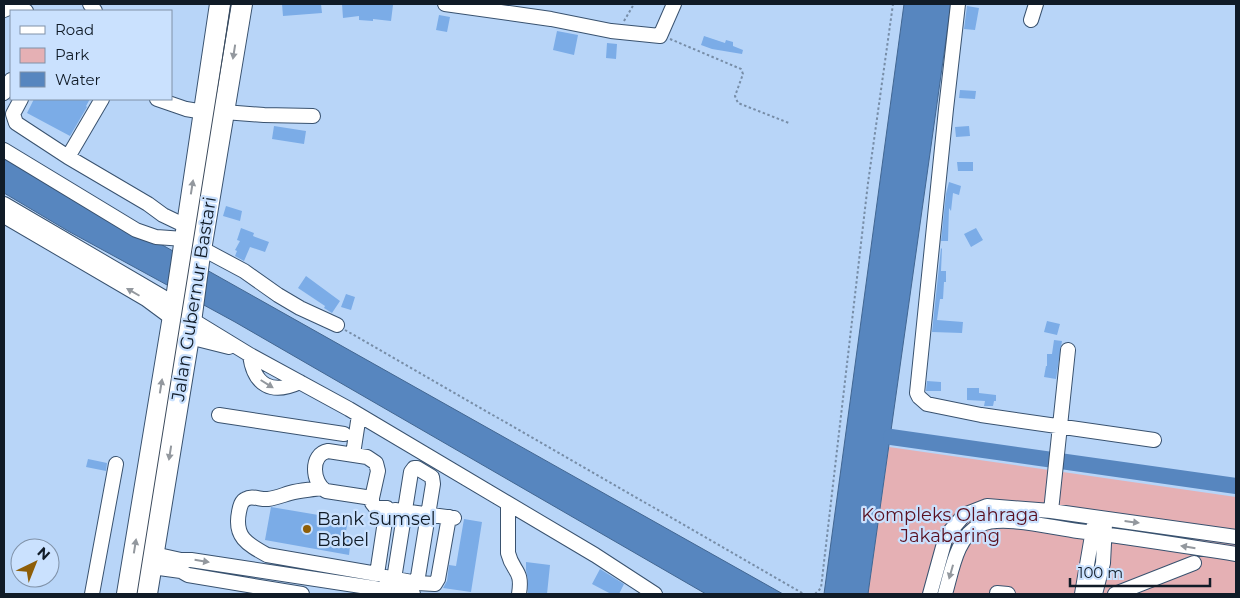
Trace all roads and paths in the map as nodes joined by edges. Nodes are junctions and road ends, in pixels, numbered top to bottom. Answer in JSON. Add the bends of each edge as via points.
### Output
{"nodes":[{"id":1,"x":220,"y":4,"type":"edge"},
{"id":2,"x":242,"y":4,"type":"edge"},
{"id":3,"x":446,"y":4,"type":"edge"},
{"id":4,"x":634,"y":4,"type":"edge"},
{"id":5,"x":674,"y":4,"type":"edge"},
{"id":6,"x":894,"y":4,"type":"edge"},
{"id":7,"x":958,"y":4,"type":"edge"},
{"id":8,"x":1036,"y":4,"type":"edge"},
{"id":9,"x":4,"y":10,"type":"edge"},
{"id":10,"x":24,"y":10,"type":"edge"},
{"id":11,"x":1031,"y":20,"type":"dead end"},
{"id":12,"x":618,"y":32,"type":"junction"},
{"id":13,"x":665,"y":38,"type":"dead end"},
{"id":14,"x":10,"y":82,"type":"edge"},
{"id":15,"x":4,"y":93,"type":"edge"},
{"id":16,"x":20,"y":100,"type":"edge"},
{"id":17,"x":101,"y":100,"type":"edge"},
{"id":18,"x":160,"y":100,"type":"edge"},
{"id":19,"x":204,"y":112,"type":"junction"},
{"id":20,"x":224,"y":112,"type":"junction"},
{"id":21,"x":313,"y":116,"type":"dead end"},
{"id":22,"x":789,"y":123,"type":"dead end"},
{"id":23,"x":4,"y":150,"type":"edge"},
{"id":24,"x":68,"y":157,"type":"junction"},
{"id":25,"x":4,"y":204,"type":"edge"},
{"id":26,"x":4,"y":216,"type":"edge"},
{"id":27,"x":190,"y":246,"type":"junction"},
{"id":28,"x":183,"y":312,"type":"junction"},
{"id":29,"x":337,"y":325,"type":"joint"},
{"id":30,"x":1068,"y":350,"type":"dead end"},
{"id":31,"x":354,"y":412,"type":"junction"},
{"id":32,"x":219,"y":415,"type":"dead end"},
{"id":33,"x":1061,"y":427,"type":"junction"},
{"id":34,"x":344,"y":434,"type":"junction"},
{"id":35,"x":1154,"y":440,"type":"dead end"},
{"id":36,"x":346,"y":453,"type":"junction"},
{"id":37,"x":116,"y":464,"type":"dead end"},
{"id":38,"x":321,"y":488,"type":"junction"},
{"id":39,"x":372,"y":498,"type":"junction"},
{"id":40,"x":508,"y":504,"type":"junction"},
{"id":41,"x":387,"y":508,"type":"junction"},
{"id":42,"x":404,"y":511,"type":"junction"},
{"id":43,"x":1051,"y":511,"type":"junction"},
{"id":44,"x":427,"y":514,"type":"junction"},
{"id":45,"x":1100,"y":518,"type":"junction"},
{"id":46,"x":1099,"y":533,"type":"junction"},
{"id":47,"x":1236,"y":537,"type":"edge"},
{"id":48,"x":1236,"y":554,"type":"edge"},
{"id":49,"x":153,"y":561,"type":"junction"},
{"id":50,"x":1194,"y":563,"type":"dead end"},
{"id":51,"x":262,"y":571,"type":"junction"},
{"id":52,"x":377,"y":574,"type":"junction"},
{"id":53,"x":394,"y":580,"type":"junction"},
{"id":54,"x":260,"y":588,"type":"junction"},
{"id":55,"x":409,"y":591,"type":"edge"},
{"id":56,"x":92,"y":594,"type":"edge"},
{"id":57,"x":127,"y":594,"type":"edge"},
{"id":58,"x":147,"y":594,"type":"edge"},
{"id":59,"x":302,"y":594,"type":"edge"},
{"id":60,"x":519,"y":594,"type":"edge"},
{"id":61,"x":655,"y":594,"type":"edge"},
{"id":62,"x":804,"y":594,"type":"edge"},
{"id":63,"x":815,"y":594,"type":"edge"},
{"id":64,"x":930,"y":594,"type":"edge"},
{"id":65,"x":945,"y":594,"type":"edge"},
{"id":66,"x":997,"y":594,"type":"edge"},
{"id":67,"x":1008,"y":594,"type":"edge"},
{"id":68,"x":1082,"y":594,"type":"edge"},
{"id":69,"x":1096,"y":594,"type":"edge"},
{"id":70,"x":1115,"y":594,"type":"edge"}],
"edges":[{"from":1,"to":19,"type":"highway","name":"Jalan Gubernur Bastari"},
{"from":2,"to":20,"type":"highway","name":"Jalan Gubernur Bastari","one_way":true},
{"from":3,"to":12,"type":"street"},
{"from":4,"to":12,"type":"path"},
{"from":5,"to":12,"type":"street","via":[[662,35]]},
{"from":6,"to":63,"type":"path","via":[[868,182],[821,588]]},
{"from":7,"to":33,"type":"street","via":[[917,393],[927,404]]},
{"from":8,"to":11,"type":"street"},
{"from":9,"to":10,"type":"street","via":[[14,6]]},
{"from":13,"to":22,"type":"path","via":[[742,69],[735,96],[738,103]]},
{"from":14,"to":15,"type":"street"},
{"from":16,"to":24,"type":"street","via":[[13,114],[16,123]]},
{"from":17,"to":24,"type":"street"},
{"from":18,"to":19,"type":"street"},
{"from":27,"to":19,"type":"highway","name":"Jalan Gubernur Bastari","one_way":true},
{"from":20,"to":21,"type":"street"},
{"from":20,"to":27,"type":"highway","name":"Jalan Gubernur Bastari"},
{"from":23,"to":27,"type":"street","via":[[136,230]]},
{"from":24,"to":27,"type":"street","via":[[148,204],[163,215]]},
{"from":25,"to":28,"type":"street"},
{"from":28,"to":26,"type":"street","one_way":true,"via":[[146,299]]},
{"from":27,"to":28,"type":"highway","name":"Jalan Gubernur Bastari"},
{"from":27,"to":29,"type":"street","via":[[244,271],[300,308]]},
{"from":28,"to":31,"type":"street","via":[[246,352]]},
{"from":28,"to":49,"type":"highway","name":"Jalan Gubernur Bastari","one_way":true},
{"from":57,"to":28,"type":"highway","name":"Jalan Gubernur Bastari","one_way":true},
{"from":29,"to":62,"type":"path"},
{"from":30,"to":33,"type":"street"},
{"from":31,"to":34,"type":"street"},
{"from":31,"to":36,"type":"street"},
{"from":31,"to":40,"type":"street"},
{"from":32,"to":34,"type":"street"},
{"from":33,"to":35,"type":"street"},
{"from":33,"to":43,"type":"street"},
{"from":34,"to":36,"type":"street"},
{"from":36,"to":38,"type":"street","via":[[328,451],[320,455],[316,480]]},
{"from":36,"to":39,"type":"street","via":[[367,457],[376,463],[378,471]]},
{"from":37,"to":56,"type":"street"},
{"from":38,"to":39,"type":"street"},
{"from":38,"to":52,"type":"street","via":[[270,499],[246,498],[240,505],[238,530],[248,544],[267,555]]},
{"from":39,"to":41,"type":"street","via":[[376,508]]},
{"from":40,"to":60,"type":"street","via":[[508,553],[519,574]]},
{"from":40,"to":61,"type":"street"},
{"from":41,"to":42,"type":"street"},
{"from":41,"to":52,"type":"street"},
{"from":42,"to":44,"type":"street"},
{"from":42,"to":44,"type":"street","via":[[411,472],[417,468],[429,475],[434,484]]},
{"from":42,"to":53,"type":"street"},
{"from":43,"to":45,"type":"street"},
{"from":43,"to":64,"type":"street","via":[[987,506],[964,515],[946,536]]},
{"from":44,"to":55,"type":"street"},
{"from":44,"to":55,"type":"street","via":[[452,518],[437,582]]},
{"from":45,"to":46,"type":"street"},
{"from":45,"to":47,"type":"street","one_way":true},
{"from":48,"to":46,"type":"street","one_way":true},
{"from":46,"to":65,"type":"street","one_way":true,"via":[[988,521],[968,534],[955,558]]},
{"from":46,"to":68,"type":"street"},
{"from":46,"to":69,"type":"street","via":[[1102,563]]},
{"from":49,"to":51,"type":"street","one_way":true,"via":[[191,560]]},
{"from":49,"to":54,"type":"street","via":[[188,575]]},
{"from":49,"to":58,"type":"highway","name":"Jalan Gubernur Bastari"},
{"from":50,"to":70,"type":"street"},
{"from":51,"to":54,"type":"street"},
{"from":51,"to":55,"type":"street"},
{"from":52,"to":53,"type":"street"},
{"from":53,"to":55,"type":"street"},
{"from":54,"to":59,"type":"street"},
{"from":66,"to":67,"type":"street"}]}
